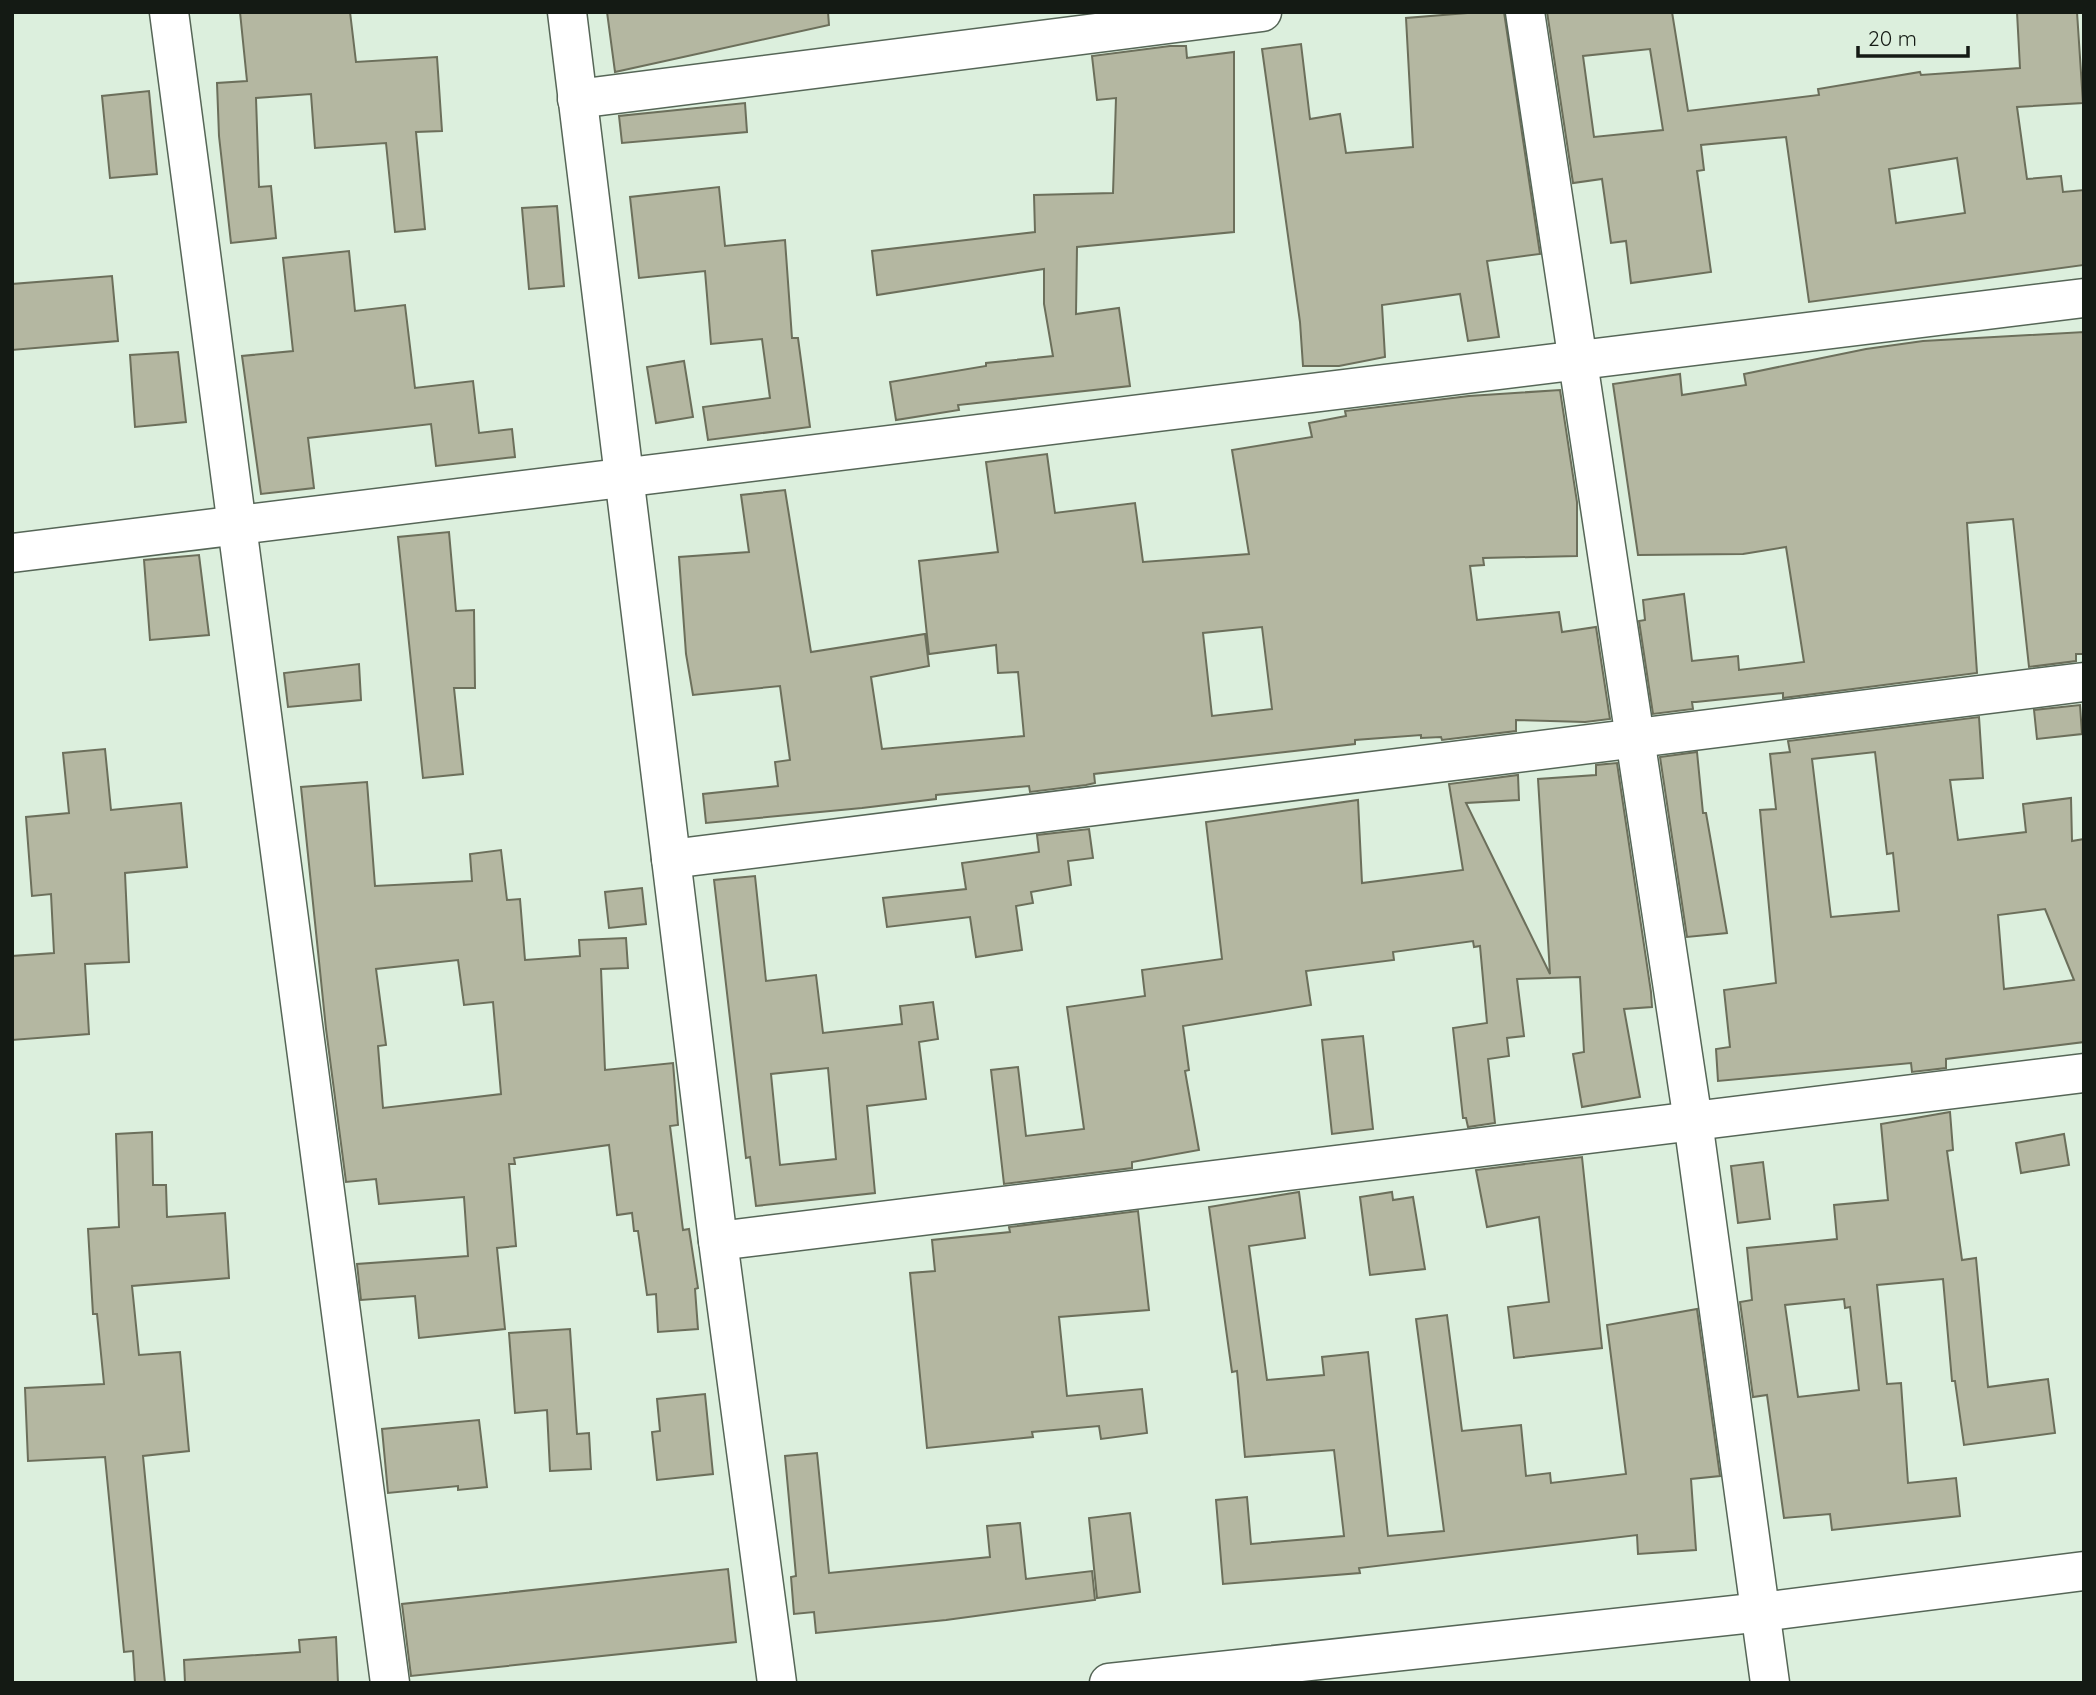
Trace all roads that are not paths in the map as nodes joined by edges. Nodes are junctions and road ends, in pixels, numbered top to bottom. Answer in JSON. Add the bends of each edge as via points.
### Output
{"nodes":[{"id":1,"x":169,"y":12,"type":"edge"},
{"id":2,"x":567,"y":12,"type":"edge"},
{"id":3,"x":1262,"y":12,"type":"edge"},
{"id":4,"x":1525,"y":12,"type":"edge"},
{"id":5,"x":577,"y":99,"type":"junction"},
{"id":6,"x":2084,"y":298,"type":"edge"},
{"id":7,"x":1578,"y":360,"type":"junction"},
{"id":8,"x":624,"y":478,"type":"junction"},
{"id":9,"x":235,"y":525,"type":"junction"},
{"id":10,"x":12,"y":553,"type":"edge"},
{"id":11,"x":2084,"y":682,"type":"edge"},
{"id":12,"x":1635,"y":738,"type":"junction"},
{"id":13,"x":671,"y":859,"type":"junction"},
{"id":14,"x":2084,"y":1073,"type":"edge"},
{"id":15,"x":1693,"y":1121,"type":"junction"},
{"id":16,"x":718,"y":1241,"type":"junction"},
{"id":17,"x":2084,"y":1571,"type":"edge"},
{"id":18,"x":1762,"y":1612,"type":"junction"},
{"id":19,"x":1210,"y":1678,"type":"edge"},
{"id":20,"x":390,"y":1683,"type":"edge"},
{"id":21,"x":777,"y":1683,"type":"edge"},
{"id":22,"x":1109,"y":1683,"type":"edge"},
{"id":23,"x":1770,"y":1683,"type":"edge"}],
"edges":[{"from":1,"to":9,"type":"street"},
{"from":2,"to":5,"type":"street"},
{"from":3,"to":5,"type":"street"},
{"from":4,"to":7,"type":"street"},
{"from":5,"to":8,"type":"street"},
{"from":6,"to":7,"type":"street"},
{"from":7,"to":8,"type":"street"},
{"from":7,"to":12,"type":"street"},
{"from":8,"to":9,"type":"street"},
{"from":8,"to":13,"type":"street"},
{"from":9,"to":10,"type":"street"},
{"from":9,"to":20,"type":"street"},
{"from":11,"to":12,"type":"street"},
{"from":12,"to":13,"type":"street"},
{"from":12,"to":15,"type":"street"},
{"from":13,"to":16,"type":"street"},
{"from":14,"to":15,"type":"street"},
{"from":15,"to":16,"type":"street"},
{"from":15,"to":18,"type":"street"},
{"from":16,"to":21,"type":"street"},
{"from":17,"to":18,"type":"street"},
{"from":18,"to":19,"type":"street"},
{"from":18,"to":23,"type":"street"},
{"from":19,"to":22,"type":"street"}]}
